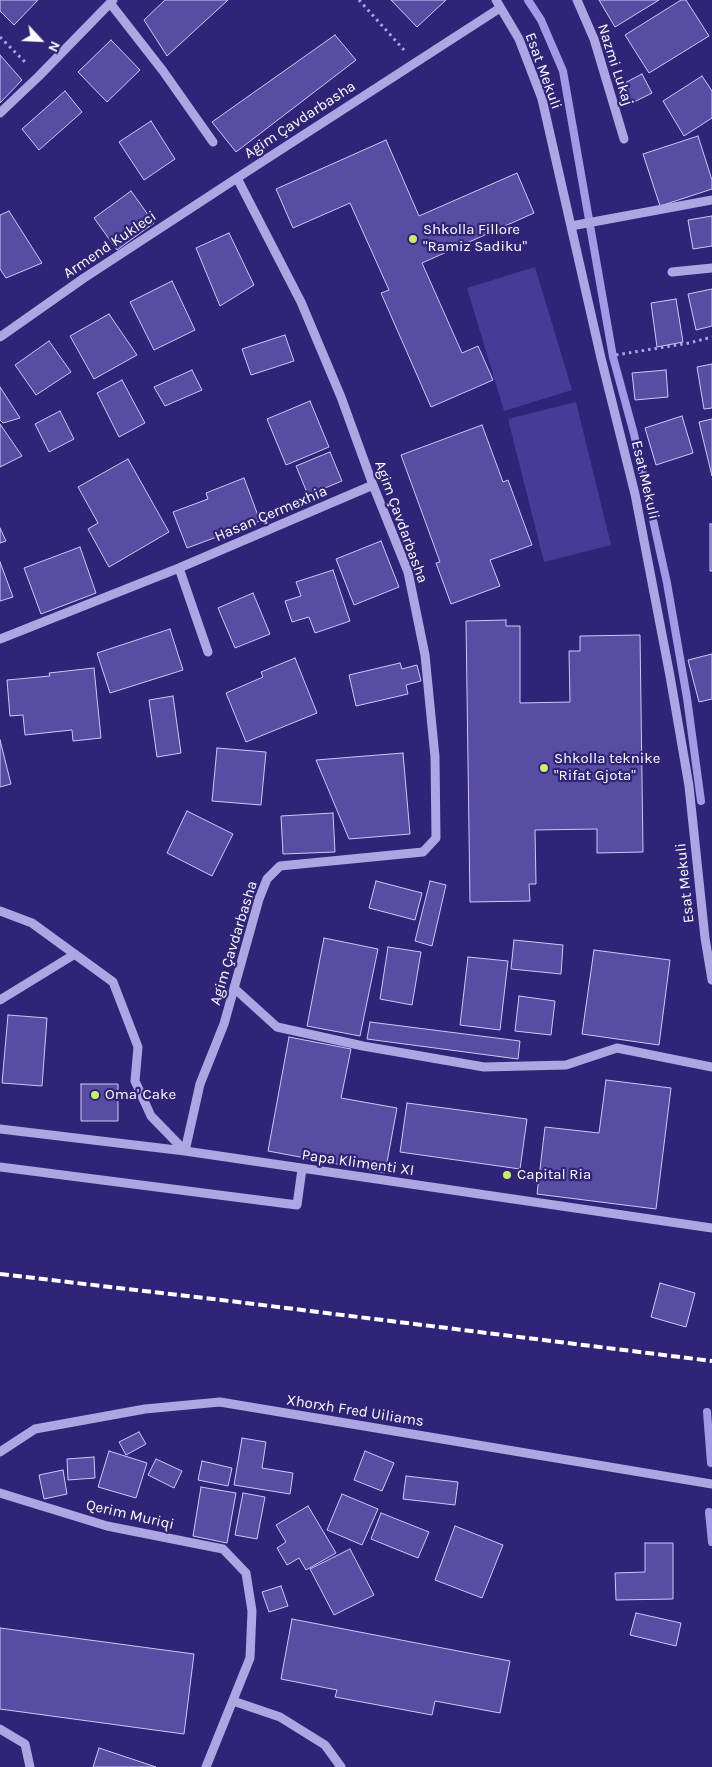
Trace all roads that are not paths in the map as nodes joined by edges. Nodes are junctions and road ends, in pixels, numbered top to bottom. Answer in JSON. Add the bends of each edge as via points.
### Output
{"nodes":[{"id":1,"x":577,"y":0,"type":"edge"},
{"id":2,"x":111,"y":2,"type":"edge"},
{"id":3,"x":498,"y":4,"type":"edge"},
{"id":4,"x":0,"y":113,"type":"edge"},
{"id":5,"x":624,"y":138,"type":"dead end"},
{"id":6,"x":213,"y":142,"type":"dead end"},
{"id":7,"x":237,"y":178,"type":"junction"},
{"id":8,"x":712,"y":200,"type":"edge"},
{"id":9,"x":575,"y":224,"type":"junction"},
{"id":10,"x":712,"y":268,"type":"edge"},
{"id":11,"x":672,"y":272,"type":"dead end"},
{"id":12,"x":0,"y":336,"type":"edge"},
{"id":13,"x":373,"y":485,"type":"junction"},
{"id":14,"x":179,"y":568,"type":"junction"},
{"id":15,"x":0,"y":639,"type":"edge"},
{"id":16,"x":208,"y":652,"type":"dead end"},
{"id":17,"x":0,"y":911,"type":"edge"},
{"id":18,"x":75,"y":954,"type":"junction"},
{"id":19,"x":712,"y":980,"type":"edge"},
{"id":20,"x":234,"y":988,"type":"junction"},
{"id":21,"x":0,"y":1000,"type":"edge"},
{"id":22,"x":712,"y":1067,"type":"edge"},
{"id":23,"x":0,"y":1129,"type":"edge"},
{"id":24,"x":185,"y":1151,"type":"junction"},
{"id":25,"x":0,"y":1167,"type":"edge"},
{"id":26,"x":302,"y":1169,"type":"junction"},
{"id":27,"x":712,"y":1228,"type":"edge"},
{"id":28,"x":0,"y":1452,"type":"edge"},
{"id":29,"x":712,"y":1484,"type":"edge"},
{"id":30,"x":0,"y":1493,"type":"edge"},
{"id":31,"x":233,"y":1700,"type":"junction"},
{"id":32,"x":0,"y":1729,"type":"edge"},
{"id":33,"x":30,"y":1767,"type":"edge"},
{"id":34,"x":206,"y":1767,"type":"edge"},
{"id":35,"x":340,"y":1767,"type":"edge"}],
"edges":[{"from":1,"to":5,"type":"street","name":"Nazmi Lukaj","via":[[594,39]]},
{"from":2,"to":4,"type":"street"},
{"from":2,"to":6,"type":"street"},
{"from":3,"to":7,"type":"street","name":"Agim Çavdarbasha"},
{"from":3,"to":9,"type":"street","name":"Esat Mekuli","via":[[519,39],[542,99]]},
{"from":7,"to":12,"type":"street","name":"Armend Kukleci"},
{"from":7,"to":13,"type":"street","name":"Agim Çavdarbasha","via":[[301,302]]},
{"from":8,"to":9,"type":"street"},
{"from":9,"to":19,"type":"street","name":"Esat Mekuli","via":[[601,358],[635,494],[670,676],[689,786]]},
{"from":10,"to":11,"type":"street"},
{"from":13,"to":14,"type":"street","name":"Hasan Çermexhia"},
{"from":13,"to":20,"type":"street","name":"Agim Çavdarbasha","via":[[408,572],[425,655],[435,757],[436,838],[423,852],[280,866],[267,879],[259,899]]},
{"from":14,"to":15,"type":"street","name":"Hasan Çermexhia"},
{"from":14,"to":16,"type":"street"},
{"from":17,"to":18,"type":"street","via":[[32,923]]},
{"from":18,"to":21,"type":"street"},
{"from":18,"to":24,"type":"street","via":[[113,982],[138,1047],[134,1082],[151,1116]]},
{"from":20,"to":22,"type":"street","via":[[277,1027],[475,1065],[566,1065],[617,1048]]},
{"from":20,"to":24,"type":"street","name":"Agim Çavdarbasha","via":[[224,1024],[200,1084]]},
{"from":23,"to":24,"type":"street","name":"Papa Klimenti XI"},
{"from":24,"to":26,"type":"street","name":"Papa Klimenti XI"},
{"from":25,"to":26,"type":"street","via":[[297,1205]]},
{"from":26,"to":27,"type":"street","name":"Papa Klimenti XI"},
{"from":28,"to":29,"type":"street","name":"Xhorxh Fred Uiliams","via":[[35,1429],[145,1409],[220,1402]]},
{"from":30,"to":31,"type":"street","name":"Qerim Muriqi","via":[[107,1526],[223,1549],[246,1572],[252,1611],[250,1658]]},
{"from":31,"to":34,"type":"street"},
{"from":31,"to":35,"type":"street","via":[[280,1717],[325,1745]]},
{"from":32,"to":33,"type":"street","via":[[25,1744]]}]}
